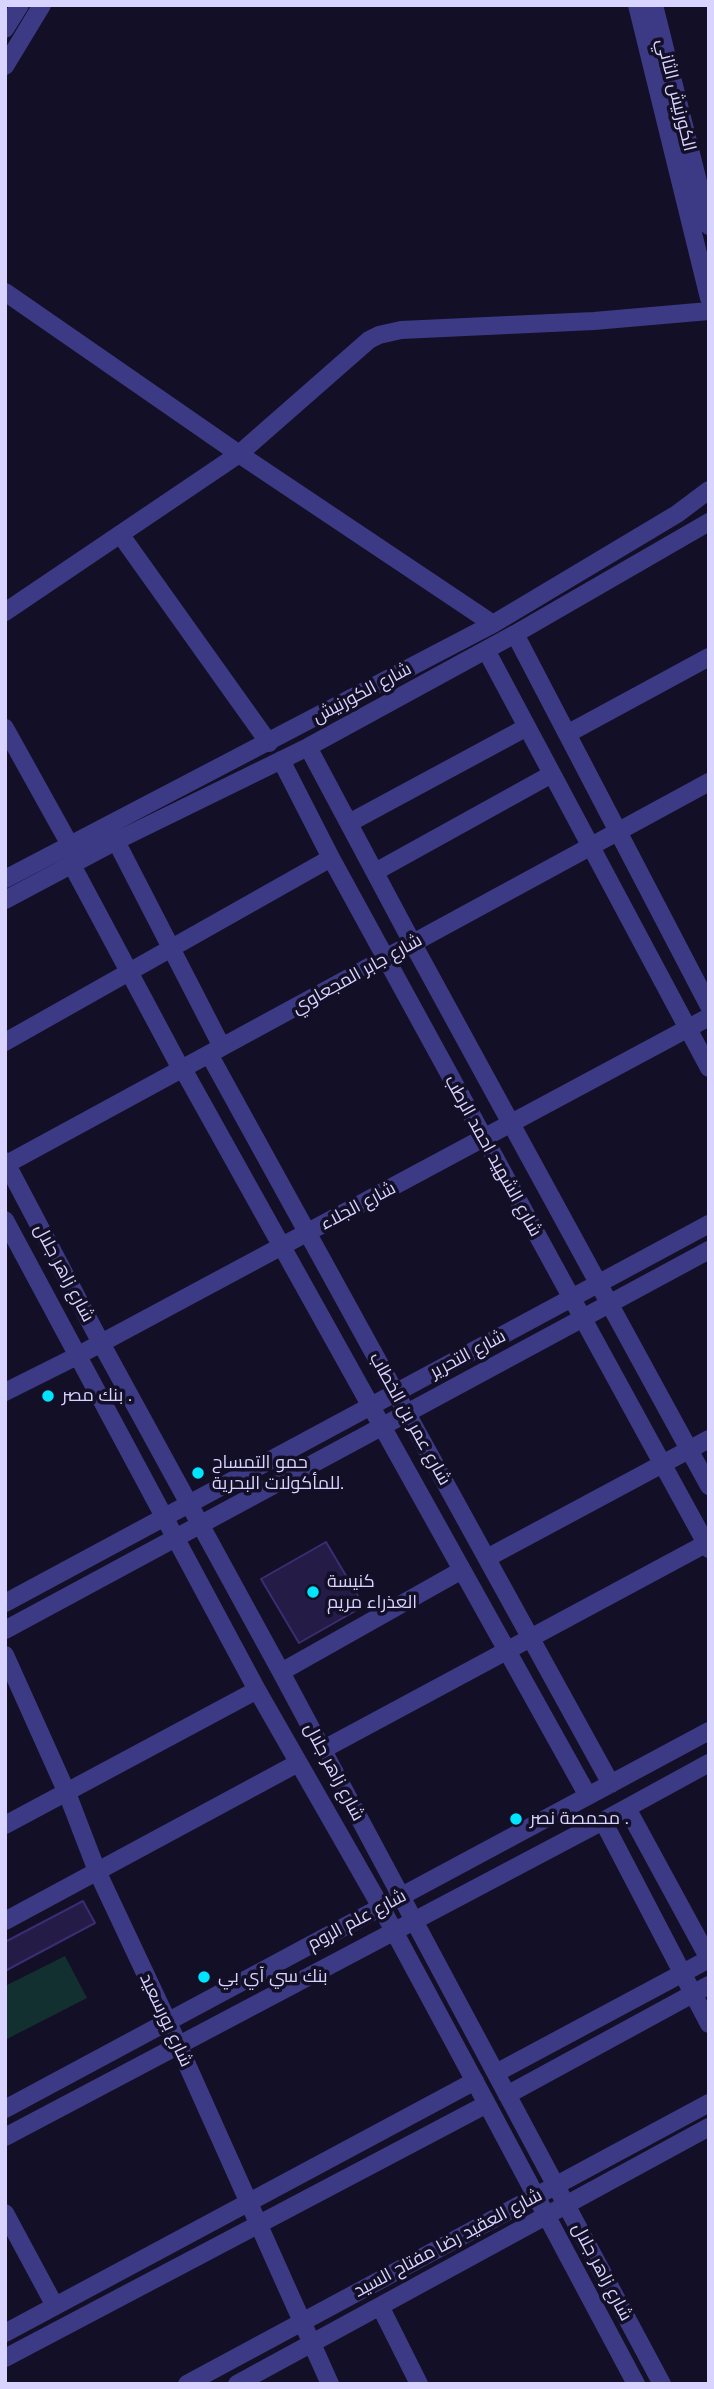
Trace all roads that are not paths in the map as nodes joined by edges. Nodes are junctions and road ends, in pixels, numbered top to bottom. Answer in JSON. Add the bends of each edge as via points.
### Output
{"nodes":[{"id":1,"x":20,"y":5,"type":"edge"},
{"id":2,"x":42,"y":5,"type":"edge"},
{"id":3,"x":637,"y":5,"type":"edge"},
{"id":4,"x":654,"y":5,"type":"edge"},
{"id":5,"x":5,"y":29,"type":"edge"},
{"id":6,"x":5,"y":66,"type":"edge"},
{"id":7,"x":709,"y":226,"type":"edge"},
{"id":8,"x":5,"y":292,"type":"edge"},
{"id":9,"x":709,"y":298,"type":"edge"},
{"id":10,"x":709,"y":311,"type":"edge"},
{"id":11,"x":239,"y":454,"type":"junction"},
{"id":12,"x":709,"y":490,"type":"edge"},
{"id":13,"x":709,"y":522,"type":"edge"},
{"id":14,"x":120,"y":534,"type":"junction"},
{"id":15,"x":5,"y":612,"type":"edge"},
{"id":16,"x":493,"y":624,"type":"junction"},
{"id":17,"x":515,"y":634,"type":"junction"},
{"id":18,"x":486,"y":650,"type":"junction"},
{"id":19,"x":709,"y":657,"type":"edge"},
{"id":20,"x":527,"y":727,"type":"junction"},
{"id":21,"x":5,"y":728,"type":"edge"},
{"id":22,"x":567,"y":734,"type":"junction"},
{"id":23,"x":269,"y":743,"type":"junction"},
{"id":24,"x":308,"y":747,"type":"junction"},
{"id":25,"x":281,"y":760,"type":"junction"},
{"id":26,"x":552,"y":774,"type":"junction"},
{"id":27,"x":709,"y":782,"type":"edge"},
{"id":28,"x":349,"y":824,"type":"junction"},
{"id":29,"x":618,"y":832,"type":"junction"},
{"id":30,"x":116,"y":841,"type":"junction"},
{"id":31,"x":70,"y":845,"type":"junction"},
{"id":32,"x":591,"y":847,"type":"junction"},
{"id":33,"x":331,"y":858,"type":"junction"},
{"id":34,"x":72,"y":865,"type":"junction"},
{"id":35,"x":375,"y":872,"type":"junction"},
{"id":36,"x":5,"y":879,"type":"edge"},
{"id":37,"x":5,"y":900,"type":"edge"},
{"id":38,"x":413,"y":944,"type":"junction"},
{"id":39,"x":171,"y":948,"type":"junction"},
{"id":40,"x":386,"y":959,"type":"junction"},
{"id":41,"x":129,"y":972,"type":"junction"},
{"id":42,"x":709,"y":1006,"type":"edge"},
{"id":43,"x":709,"y":1017,"type":"edge"},
{"id":44,"x":688,"y":1029,"type":"junction"},
{"id":45,"x":5,"y":1042,"type":"edge"},
{"id":46,"x":216,"y":1051,"type":"junction"},
{"id":47,"x":709,"y":1068,"type":"edge"},
{"id":48,"x":182,"y":1069,"type":"junction"},
{"id":49,"x":511,"y":1124,"type":"junction"},
{"id":50,"x":484,"y":1139,"type":"junction"},
{"id":51,"x":6,"y":1163,"type":"edge"},
{"id":52,"x":5,"y":1220,"type":"edge"},
{"id":53,"x":709,"y":1224,"type":"edge"},
{"id":54,"x":308,"y":1233,"type":"junction"},
{"id":55,"x":282,"y":1247,"type":"junction"},
{"id":56,"x":709,"y":1250,"type":"edge"},
{"id":57,"x":598,"y":1283,"type":"junction"},
{"id":58,"x":571,"y":1298,"type":"junction"},
{"id":59,"x":609,"y":1304,"type":"junction"},
{"id":60,"x":583,"y":1319,"type":"junction"},
{"id":61,"x":101,"y":1343,"type":"junction"},
{"id":62,"x":77,"y":1356,"type":"junction"},
{"id":63,"x":5,"y":1392,"type":"edge"},
{"id":64,"x":396,"y":1393,"type":"junction"},
{"id":65,"x":371,"y":1406,"type":"junction"},
{"id":66,"x":407,"y":1413,"type":"junction"},
{"id":67,"x":382,"y":1427,"type":"junction"},
{"id":68,"x":709,"y":1439,"type":"edge"},
{"id":69,"x":688,"y":1449,"type":"junction"},
{"id":70,"x":662,"y":1464,"type":"junction"},
{"id":71,"x":709,"y":1486,"type":"edge"},
{"id":72,"x":189,"y":1504,"type":"junction"},
{"id":73,"x":164,"y":1518,"type":"junction"},
{"id":74,"x":200,"y":1525,"type":"junction"},
{"id":75,"x":175,"y":1538,"type":"junction"},
{"id":76,"x":708,"y":1545,"type":"edge"},
{"id":77,"x":486,"y":1558,"type":"junction"},
{"id":78,"x":462,"y":1570,"type":"junction"},
{"id":79,"x":5,"y":1603,"type":"edge"},
{"id":80,"x":5,"y":1630,"type":"edge"},
{"id":81,"x":531,"y":1638,"type":"junction"},
{"id":82,"x":507,"y":1650,"type":"junction"},
{"id":83,"x":5,"y":1655,"type":"edge"},
{"id":84,"x":281,"y":1672,"type":"junction"},
{"id":85,"x":257,"y":1690,"type":"junction"},
{"id":86,"x":709,"y":1731,"type":"edge"},
{"id":87,"x":323,"y":1750,"type":"junction"},
{"id":88,"x":298,"y":1763,"type":"junction"},
{"id":89,"x":709,"y":1763,"type":"edge"},
{"id":90,"x":611,"y":1784,"type":"junction"},
{"id":91,"x":67,"y":1793,"type":"junction"},
{"id":92,"x":588,"y":1796,"type":"junction"},
{"id":93,"x":627,"y":1808,"type":"junction"},
{"id":94,"x":603,"y":1821,"type":"junction"},
{"id":95,"x":5,"y":1825,"type":"edge"},
{"id":96,"x":97,"y":1871,"type":"junction"},
{"id":97,"x":401,"y":1896,"type":"junction"},
{"id":98,"x":381,"y":1907,"type":"junction"},
{"id":99,"x":413,"y":1920,"type":"junction"},
{"id":100,"x":5,"y":1921,"type":"edge"},
{"id":101,"x":393,"y":1930,"type":"junction"},
{"id":102,"x":709,"y":1959,"type":"edge"},
{"id":103,"x":682,"y":1973,"type":"junction"},
{"id":104,"x":701,"y":1990,"type":"edge"},
{"id":105,"x":168,"y":2022,"type":"junction"},
{"id":106,"x":709,"y":2024,"type":"edge"},
{"id":107,"x":178,"y":2044,"type":"junction"},
{"id":108,"x":496,"y":2073,"type":"junction"},
{"id":109,"x":475,"y":2081,"type":"junction"},
{"id":110,"x":507,"y":2095,"type":"junction"},
{"id":111,"x":709,"y":2103,"type":"edge"},
{"id":112,"x":487,"y":2104,"type":"junction"},
{"id":113,"x":5,"y":2109,"type":"edge"},
{"id":114,"x":709,"y":2127,"type":"edge"},
{"id":115,"x":5,"y":2137,"type":"edge"},
{"id":116,"x":556,"y":2185,"type":"junction"},
{"id":117,"x":536,"y":2196,"type":"junction"},
{"id":118,"x":248,"y":2203,"type":"junction"},
{"id":119,"x":566,"y":2204,"type":"junction"},
{"id":120,"x":5,"y":2213,"type":"edge"},
{"id":121,"x":546,"y":2215,"type":"junction"},
{"id":122,"x":258,"y":2225,"type":"junction"},
{"id":123,"x":55,"y":2306,"type":"junction"},
{"id":124,"x":380,"y":2306,"type":"junction"},
{"id":125,"x":302,"y":2322,"type":"junction"},
{"id":126,"x":5,"y":2333,"type":"edge"},
{"id":127,"x":311,"y":2343,"type":"junction"},
{"id":128,"x":5,"y":2358,"type":"edge"},
{"id":129,"x":187,"y":2384,"type":"edge"},
{"id":130,"x":237,"y":2384,"type":"edge"},
{"id":131,"x":330,"y":2384,"type":"edge"},
{"id":132,"x":419,"y":2384,"type":"edge"},
{"id":133,"x":636,"y":2384,"type":"edge"},
{"id":134,"x":662,"y":2384,"type":"edge"}],
"edges":[{"from":1,"to":5,"type":"street"},
{"from":2,"to":6,"type":"street"},
{"from":3,"to":9,"type":"street"},
{"from":4,"to":7,"type":"street","name":"الكورنيش الثاني"},
{"from":8,"to":11,"type":"street"},
{"from":10,"to":11,"type":"street","via":[[379,335]]},
{"from":11,"to":14,"type":"street"},
{"from":11,"to":16,"type":"street"},
{"from":12,"to":16,"type":"street","name":"شارع الكورنيش","via":[[677,514]]},
{"from":13,"to":17,"type":"street","name":"شارع الكورنيش"},
{"from":14,"to":15,"type":"street"},
{"from":14,"to":23,"type":"street"},
{"from":16,"to":23,"type":"street","name":"شارع الكورنيش"},
{"from":17,"to":18,"type":"street","name":"شارع الكورنيش"},
{"from":17,"to":22,"type":"street"},
{"from":18,"to":20,"type":"street"},
{"from":18,"to":24,"type":"street","name":"شارع الكورنيش"},
{"from":19,"to":22,"type":"street"},
{"from":20,"to":26,"type":"street"},
{"from":20,"to":28,"type":"street"},
{"from":21,"to":31,"type":"street"},
{"from":22,"to":29,"type":"street"},
{"from":23,"to":31,"type":"street","name":"شارع الكورنيش"},
{"from":24,"to":25,"type":"street","name":"شارع الكورنيش"},
{"from":24,"to":28,"type":"street","name":"شارع الشهيد احمد الرطب"},
{"from":25,"to":30,"type":"street","name":"شارع الكورنيش"},
{"from":25,"to":33,"type":"street","name":"شارع الشهيد احمد الرطب"},
{"from":26,"to":32,"type":"street"},
{"from":26,"to":35,"type":"street"},
{"from":27,"to":29,"type":"street","name":"شارع جابر المجعاوي"},
{"from":28,"to":35,"type":"street","name":"شارع الشهيد احمد الرطب"},
{"from":29,"to":32,"type":"street","name":"شارع جابر المجعاوي"},
{"from":29,"to":42,"type":"street"},
{"from":30,"to":34,"type":"street","name":"شارع الكورنيش"},
{"from":30,"to":39,"type":"street","name":"شارع عمر بن الخطاب"},
{"from":31,"to":36,"type":"street","name":"شارع الكورنيش"},
{"from":32,"to":38,"type":"street","name":"شارع جابر المجعاوي"},
{"from":32,"to":44,"type":"street"},
{"from":33,"to":39,"type":"street"},
{"from":33,"to":40,"type":"street","name":"شارع الشهيد احمد الرطب"},
{"from":34,"to":37,"type":"street","name":"شارع الكورنيش"},
{"from":34,"to":41,"type":"street","name":"شارع عمر بن الخطاب"},
{"from":35,"to":38,"type":"street","name":"شارع الشهيد احمد الرطب"},
{"from":38,"to":40,"type":"street","name":"شارع جابر المجعاوي"},
{"from":38,"to":49,"type":"street","name":"شارع الشهيد احمد الرطب"},
{"from":39,"to":41,"type":"street"},
{"from":39,"to":46,"type":"street","name":"شارع عمر بن الخطاب"},
{"from":40,"to":46,"type":"street","name":"شارع جابر المجعاوي"},
{"from":40,"to":50,"type":"street","name":"شارع الشهيد احمد الرطب"},
{"from":41,"to":45,"type":"street"},
{"from":41,"to":48,"type":"street","name":"شارع عمر بن الخطاب"},
{"from":43,"to":44,"type":"street","name":"شارع الجلاء"},
{"from":44,"to":47,"type":"street"},
{"from":44,"to":49,"type":"street","name":"شارع الجلاء"},
{"from":46,"to":48,"type":"street","name":"شارع جابر المجعاوي"},
{"from":46,"to":54,"type":"street","name":"شارع عمر بن الخطاب"},
{"from":48,"to":51,"type":"street","name":"شارع جابر المجعاوي"},
{"from":48,"to":55,"type":"street","name":"شارع عمر بن الخطاب"},
{"from":49,"to":50,"type":"street","name":"شارع الجلاء"},
{"from":49,"to":57,"type":"street","name":"شارع الشهيد احمد الرطب"},
{"from":50,"to":54,"type":"street","name":"شارع الجلاء"},
{"from":50,"to":58,"type":"street","name":"شارع الشهيد احمد الرطب"},
{"from":51,"to":61,"type":"street","name":"شارع زاهر جلال"},
{"from":52,"to":62,"type":"street","name":"شارع زاهر جلال"},
{"from":53,"to":57,"type":"street","name":"شارع التحرير"},
{"from":54,"to":55,"type":"street","name":"شارع الجلاء"},
{"from":54,"to":64,"type":"street","name":"شارع عمر بن الخطاب"},
{"from":55,"to":61,"type":"street","name":"شارع الجلاء"},
{"from":55,"to":65,"type":"street","name":"شارع عمر بن الخطاب"},
{"from":56,"to":59,"type":"street","name":"شارع التحرير"},
{"from":57,"to":58,"type":"street","name":"شارع التحرير"},
{"from":57,"to":59,"type":"street","name":"شارع الشهيد احمد الرطب"},
{"from":58,"to":60,"type":"street","name":"شارع الشهيد احمد الرطب"},
{"from":58,"to":64,"type":"street","name":"شارع التحرير"},
{"from":59,"to":60,"type":"street","name":"شارع التحرير"},
{"from":59,"to":69,"type":"street","name":"شارع الشهيد احمد الرطب"},
{"from":60,"to":66,"type":"street","name":"شارع التحرير"},
{"from":60,"to":70,"type":"street","name":"شارع الشهيد احمد الرطب"},
{"from":61,"to":62,"type":"street","name":"شارع الجلاء"},
{"from":61,"to":72,"type":"street","name":"شارع زاهر جلال"},
{"from":62,"to":63,"type":"street","name":"شارع الجلاء"},
{"from":62,"to":73,"type":"street","name":"شارع زاهر جلال"},
{"from":64,"to":65,"type":"street","name":"شارع التحرير"},
{"from":64,"to":66,"type":"street","name":"شارع عمر بن الخطاب"},
{"from":65,"to":67,"type":"street","name":"شارع عمر بن الخطاب"},
{"from":65,"to":72,"type":"street","name":"شارع التحرير"},
{"from":66,"to":67,"type":"street","name":"شارع التحرير"},
{"from":66,"to":77,"type":"street","name":"شارع عمر بن الخطاب"},
{"from":67,"to":74,"type":"street","name":"شارع التحرير"},
{"from":67,"to":78,"type":"street","name":"شارع عمر بن الخطاب"},
{"from":68,"to":69,"type":"street"},
{"from":69,"to":70,"type":"street"},
{"from":69,"to":71,"type":"street","name":"شارع الشهيد احمد الرطب"},
{"from":70,"to":76,"type":"street","name":"شارع الشهيد احمد الرطب"},
{"from":70,"to":77,"type":"street"},
{"from":72,"to":73,"type":"street","name":"شارع التحرير"},
{"from":72,"to":74,"type":"street","name":"شارع زاهر جلال"},
{"from":73,"to":75,"type":"street","name":"شارع زاهر جلال"},
{"from":73,"to":79,"type":"street","name":"شارع التحرير"},
{"from":74,"to":75,"type":"street","name":"شارع التحرير"},
{"from":74,"to":84,"type":"street","name":"شارع زاهر جلال"},
{"from":75,"to":80,"type":"street","name":"شارع التحرير"},
{"from":75,"to":85,"type":"street","name":"شارع زاهر جلال"},
{"from":76,"to":81,"type":"street"},
{"from":77,"to":81,"type":"street","name":"شارع عمر بن الخطاب"},
{"from":78,"to":82,"type":"street","name":"شارع عمر بن الخطاب"},
{"from":78,"to":84,"type":"street"},
{"from":81,"to":82,"type":"street"},
{"from":81,"to":90,"type":"street","name":"شارع عمر بن الخطاب"},
{"from":82,"to":87,"type":"street"},
{"from":82,"to":92,"type":"street","name":"شارع عمر بن الخطاب"},
{"from":83,"to":91,"type":"street","name":"شارع بورسعيد"},
{"from":84,"to":87,"type":"street","name":"شارع زاهر جلال"},
{"from":85,"to":88,"type":"street","name":"شارع زاهر جلال"},
{"from":85,"to":91,"type":"street"},
{"from":86,"to":90,"type":"street","name":"شارع علم الروم"},
{"from":87,"to":97,"type":"street","name":"شارع زاهر جلال"},
{"from":88,"to":96,"type":"street"},
{"from":88,"to":98,"type":"street","name":"شارع زاهر جلال"},
{"from":89,"to":93,"type":"street","name":"شارع علم الروم"},
{"from":90,"to":92,"type":"street","name":"شارع علم الروم"},
{"from":91,"to":95,"type":"street"},
{"from":91,"to":96,"type":"street","name":"شارع بورسعيد"},
{"from":92,"to":97,"type":"street","name":"شارع علم الروم"},
{"from":93,"to":94,"type":"street","name":"شارع علم الروم"},
{"from":93,"to":102,"type":"street"},
{"from":94,"to":99,"type":"street","name":"شارع علم الروم"},
{"from":94,"to":103,"type":"street"},
{"from":96,"to":100,"type":"street"},
{"from":96,"to":105,"type":"street","name":"شارع بورسعيد"},
{"from":97,"to":98,"type":"street","name":"شارع علم الروم"},
{"from":97,"to":99,"type":"street","name":"شارع زاهر جلال"},
{"from":98,"to":101,"type":"street","name":"شارع زاهر جلال"},
{"from":98,"to":105,"type":"street","name":"شارع علم الروم"},
{"from":99,"to":101,"type":"street","name":"شارع علم الروم"},
{"from":99,"to":108,"type":"street","name":"شارع زاهر جلال"},
{"from":101,"to":107,"type":"street","name":"شارع علم الروم"},
{"from":101,"to":109,"type":"street","name":"شارع زاهر جلال"},
{"from":102,"to":103,"type":"street"},
{"from":103,"to":104,"type":"street"},
{"from":103,"to":108,"type":"street"},
{"from":104,"to":106,"type":"street"},
{"from":104,"to":110,"type":"street"},
{"from":105,"to":107,"type":"street","name":"شارع بورسعيد"},
{"from":105,"to":113,"type":"street","name":"شارع علم الروم"},
{"from":107,"to":115,"type":"street","name":"شارع علم الروم"},
{"from":107,"to":118,"type":"street","name":"شارع بورسعيد"},
{"from":108,"to":110,"type":"street","name":"شارع زاهر جلال"},
{"from":109,"to":112,"type":"street","name":"شارع زاهر جلال"},
{"from":109,"to":118,"type":"street"},
{"from":110,"to":116,"type":"street","name":"شارع زاهر جلال"},
{"from":111,"to":116,"type":"street","name":"شارع العقيد رضا مفتاح السيد"},
{"from":112,"to":117,"type":"street","name":"شارع زاهر جلال"},
{"from":112,"to":122,"type":"street"},
{"from":114,"to":119,"type":"street","name":"شارع العقيد رضا مفتاح السيد"},
{"from":116,"to":117,"type":"street","name":"شارع العقيد رضا مفتاح السيد"},
{"from":116,"to":119,"type":"street","name":"شارع زاهر جلال"},
{"from":117,"to":121,"type":"street","name":"شارع زاهر جلال"},
{"from":117,"to":125,"type":"street","name":"شارع العقيد رضا مفتاح السيد"},
{"from":118,"to":122,"type":"street","name":"شارع بورسعيد"},
{"from":118,"to":123,"type":"street"},
{"from":119,"to":121,"type":"street","name":"شارع العقيد رضا مفتاح السيد"},
{"from":119,"to":134,"type":"street","name":"شارع زاهر جلال"},
{"from":120,"to":123,"type":"street"},
{"from":121,"to":124,"type":"street","name":"شارع العقيد رضا مفتاح السيد"},
{"from":121,"to":133,"type":"street","name":"شارع زاهر جلال"},
{"from":122,"to":125,"type":"street","name":"شارع بورسعيد"},
{"from":122,"to":128,"type":"street"},
{"from":123,"to":126,"type":"street"},
{"from":124,"to":127,"type":"street","name":"شارع العقيد رضا مفتاح السيد"},
{"from":124,"to":132,"type":"street"},
{"from":125,"to":127,"type":"street","name":"شارع بورسعيد"},
{"from":125,"to":129,"type":"street","name":"شارع العقيد رضا مفتاح السيد"},
{"from":127,"to":130,"type":"street","name":"شارع العقيد رضا مفتاح السيد"},
{"from":127,"to":131,"type":"street","name":"شارع بورسعيد"}]}
